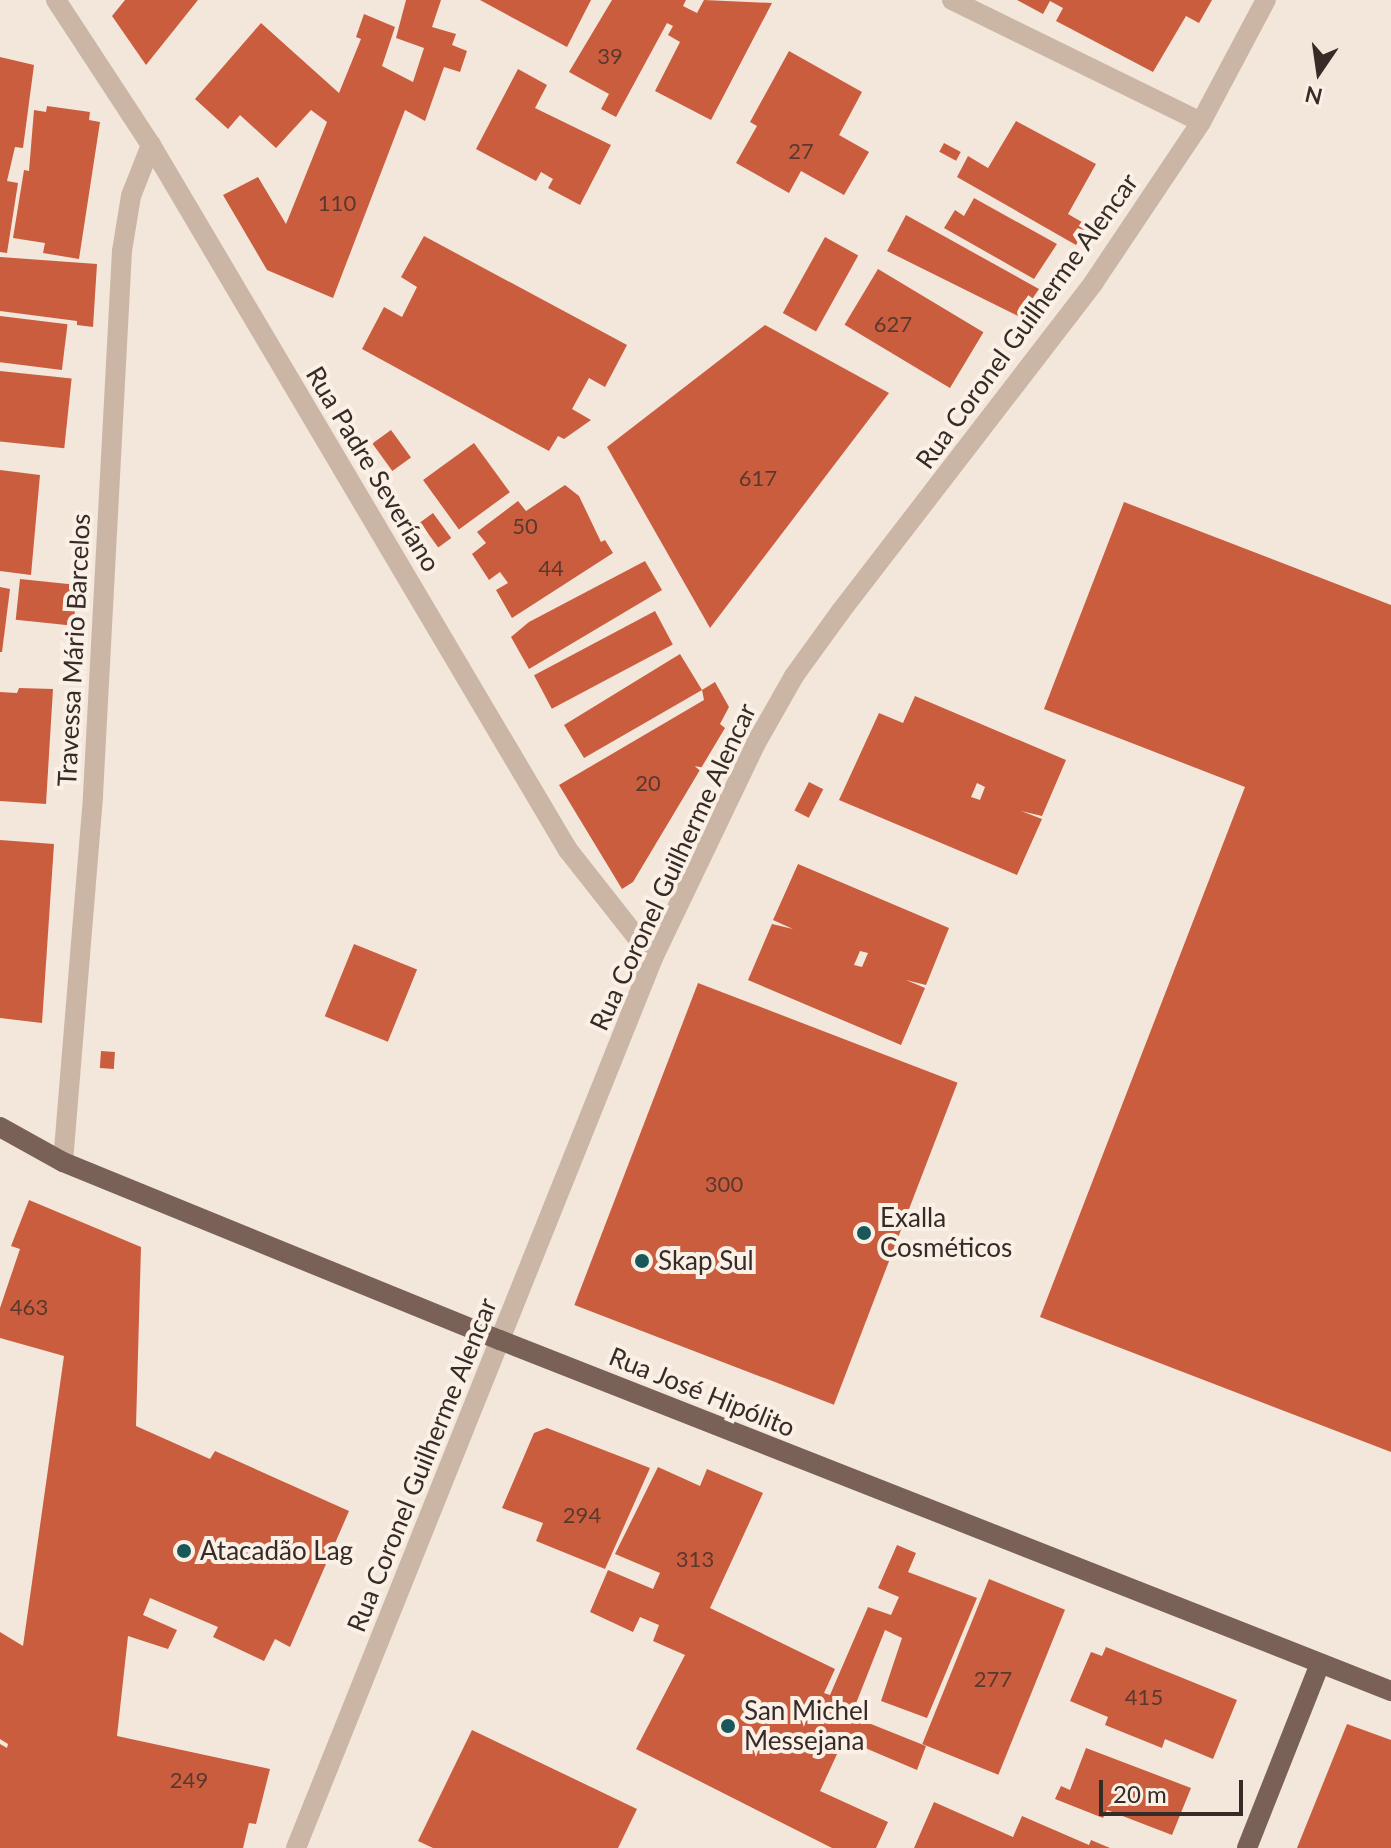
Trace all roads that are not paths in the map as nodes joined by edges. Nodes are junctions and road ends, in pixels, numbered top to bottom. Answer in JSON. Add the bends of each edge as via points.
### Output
{"nodes":[{"id":1,"x":56,"y":0,"type":"edge"},
{"id":2,"x":952,"y":0,"type":"edge"},
{"id":3,"x":1266,"y":0,"type":"edge"},
{"id":4,"x":1201,"y":122,"type":"junction"},
{"id":5,"x":151,"y":145,"type":"junction"},
{"id":6,"x":653,"y":958,"type":"junction"},
{"id":7,"x":0,"y":1127,"type":"edge"},
{"id":8,"x":63,"y":1162,"type":"junction"},
{"id":9,"x":500,"y":1340,"type":"junction"},
{"id":10,"x":1320,"y":1664,"type":"junction"},
{"id":11,"x":1391,"y":1691,"type":"edge"},
{"id":12,"x":296,"y":1848,"type":"edge"},
{"id":13,"x":1247,"y":1848,"type":"edge"}],
"edges":[{"from":1,"to":5,"type":"street","name":"Rua Padre Severíano"},
{"from":2,"to":4,"type":"street"},
{"from":3,"to":4,"type":"street","name":"Rua Coronel Guilherme Alencar"},
{"from":4,"to":6,"type":"street","name":"Rua Coronel Guilherme Alencar","via":[[1094,282],[794,676]]},
{"from":5,"to":6,"type":"street","name":"Rua Padre Severíano","via":[[568,850]]},
{"from":5,"to":8,"type":"street","name":"Travessa Mário Barcelos","via":[[131,196],[122,251],[93,795]]},
{"from":6,"to":9,"type":"street","name":"Rua Coronel Guilherme Alencar"},
{"from":7,"to":8,"type":"main road","name":"Rua José Hipólito"},
{"from":8,"to":9,"type":"main road","name":"Rua José Hipólito"},
{"from":9,"to":10,"type":"main road","name":"Rua José Hipólito"},
{"from":9,"to":12,"type":"street","name":"Rua Coronel Guilherme Alencar"},
{"from":10,"to":11,"type":"main road","name":"Rua José Hipólito"},
{"from":10,"to":13,"type":"main road"}]}
